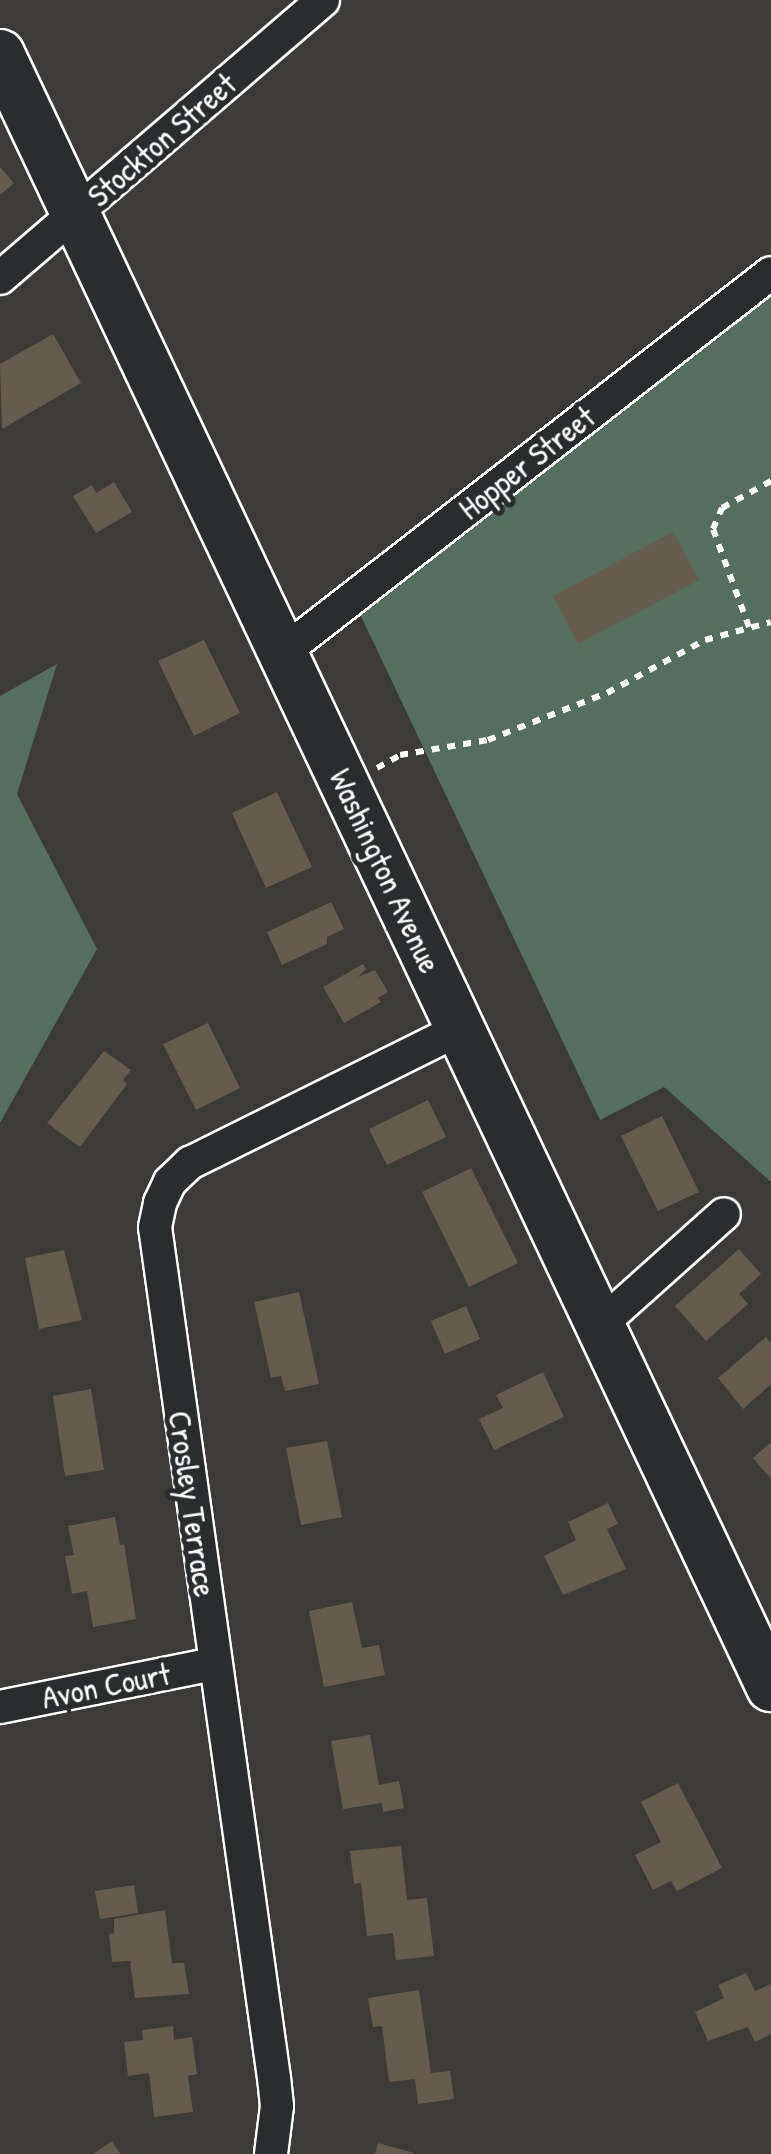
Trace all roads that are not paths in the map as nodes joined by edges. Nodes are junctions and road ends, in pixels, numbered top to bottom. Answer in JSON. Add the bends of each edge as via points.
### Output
{"nodes":[{"id":1,"x":323,"y":0,"type":"edge"},
{"id":2,"x":0,"y":54,"type":"edge"},
{"id":3,"x":75,"y":215,"type":"junction"},
{"id":4,"x":771,"y":273,"type":"edge"},
{"id":5,"x":0,"y":278,"type":"edge"},
{"id":6,"x":282,"y":653,"type":"junction"},
{"id":7,"x":460,"y":1029,"type":"junction"},
{"id":8,"x":724,"y":1214,"type":"dead end"},
{"id":9,"x":600,"y":1325,"type":"junction"},
{"id":10,"x":213,"y":1664,"type":"junction"},
{"id":11,"x":771,"y":1687,"type":"edge"},
{"id":12,"x":0,"y":1707,"type":"edge"},
{"id":13,"x":271,"y":2154,"type":"edge"}],
"edges":[{"from":1,"to":3,"type":"street","name":"Stockton Street"},
{"from":2,"to":3,"type":"street","name":"Washington Avenue"},
{"from":3,"to":5,"type":"street","name":"Stockton Street"},
{"from":3,"to":6,"type":"street","name":"Washington Avenue"},
{"from":4,"to":6,"type":"street","name":"Hopper Street"},
{"from":6,"to":7,"type":"street","name":"Washington Avenue"},
{"from":7,"to":9,"type":"street","name":"Washington Avenue"},
{"from":7,"to":10,"type":"street","name":"Crosley Terrace","via":[[190,1164],[160,1203],[155,1228]]},
{"from":8,"to":9,"type":"street"},
{"from":9,"to":11,"type":"street","name":"Washington Avenue"},
{"from":10,"to":12,"type":"street","name":"Avon Court"},
{"from":10,"to":13,"type":"street","name":"Crosley Terrace","via":[[274,2078]]}]}
